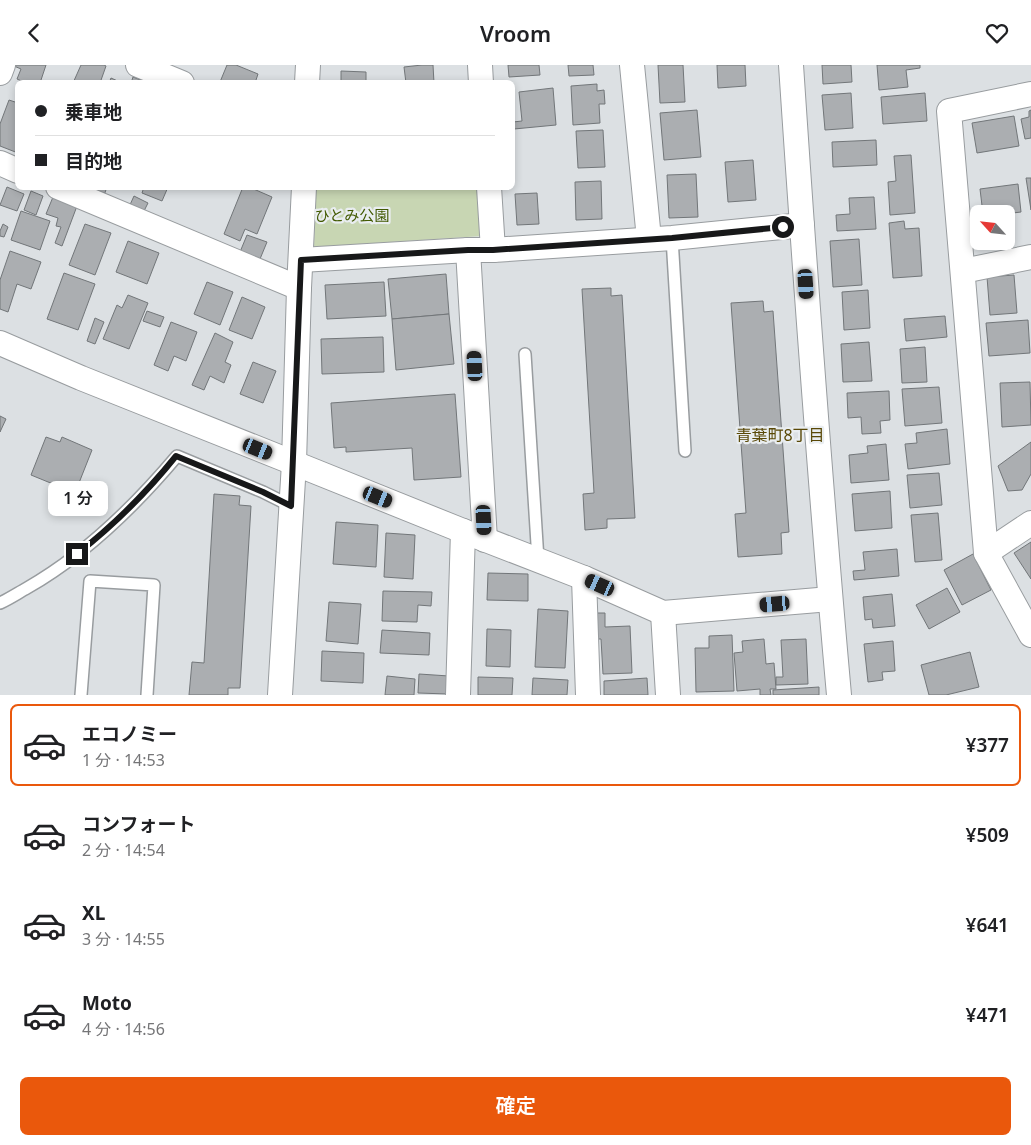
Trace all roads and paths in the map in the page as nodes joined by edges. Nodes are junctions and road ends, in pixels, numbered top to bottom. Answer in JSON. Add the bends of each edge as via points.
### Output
{"nodes":[{"id":1,"x":3,"y":65,"type":"edge"},
{"id":2,"x":138,"y":65,"type":"edge"},
{"id":3,"x":308,"y":65,"type":"edge"},
{"id":4,"x":480,"y":65,"type":"edge"},
{"id":5,"x":632,"y":65,"type":"edge"},
{"id":6,"x":791,"y":65,"type":"edge"},
{"id":7,"x":0,"y":73,"type":"edge"},
{"id":8,"x":175,"y":80,"type":"edge"},
{"id":9,"x":307,"y":80,"type":"edge"},
{"id":10,"x":481,"y":80,"type":"edge"},
{"id":11,"x":1031,"y":94,"type":"edge"},
{"id":12,"x":0,"y":163,"type":"edge"},
{"id":13,"x":15,"y":170,"type":"edge"},
{"id":14,"x":65,"y":190,"type":"edge"},
{"id":15,"x":304,"y":190,"type":"edge"},
{"id":16,"x":489,"y":190,"type":"edge"},
{"id":17,"x":802,"y":225,"type":"junction"},
{"id":18,"x":660,"y":238,"type":"junction"},
{"id":19,"x":468,"y":250,"type":"junction"},
{"id":20,"x":493,"y":250,"type":"junction"},
{"id":21,"x":1031,"y":257,"type":"edge"},
{"id":22,"x":301,"y":260,"type":"junction"},
{"id":23,"x":962,"y":271,"type":"junction"},
{"id":24,"x":299,"y":288,"type":"junction"},
{"id":25,"x":0,"y":343,"type":"edge"},
{"id":26,"x":525,"y":354,"type":"dead end"},
{"id":27,"x":685,"y":451,"type":"dead end"},
{"id":28,"x":294,"y":463,"type":"junction"},
{"id":29,"x":291,"y":506,"type":"junction"},
{"id":30,"x":1031,"y":523,"type":"edge"},
{"id":31,"x":474,"y":535,"type":"junction"},
{"id":32,"x":986,"y":553,"type":"junction"},
{"id":33,"x":538,"y":560,"type":"junction"},
{"id":34,"x":584,"y":578,"type":"junction"},
{"id":35,"x":830,"y":599,"type":"junction"},
{"id":36,"x":0,"y":603,"type":"edge"},
{"id":37,"x":663,"y":613,"type":"junction"},
{"id":38,"x":1031,"y":635,"type":"edge"},
{"id":39,"x":81,"y":695,"type":"edge"},
{"id":40,"x":147,"y":695,"type":"edge"},
{"id":41,"x":280,"y":695,"type":"edge"},
{"id":42,"x":458,"y":695,"type":"edge"},
{"id":43,"x":588,"y":695,"type":"edge"},
{"id":44,"x":668,"y":695,"type":"edge"},
{"id":45,"x":839,"y":695,"type":"edge"}],
"edges":[{"from":1,"to":7,"type":"street"},
{"from":2,"to":8,"type":"street"},
{"from":3,"to":9,"type":"street"},
{"from":4,"to":10,"type":"street"},
{"from":5,"to":18,"type":"street"},
{"from":6,"to":17,"type":"street"},
{"from":11,"to":23,"type":"street","via":[[949,111]]},
{"from":12,"to":13,"type":"street"},
{"from":14,"to":24,"type":"street"},
{"from":15,"to":22,"type":"street"},
{"from":16,"to":20,"type":"street"},
{"from":17,"to":18,"type":"street"},
{"from":17,"to":35,"type":"street"},
{"from":18,"to":20,"type":"street"},
{"from":18,"to":27,"type":"lane"},
{"from":19,"to":20,"type":"street"},
{"from":19,"to":22,"type":"street"},
{"from":19,"to":31,"type":"street"},
{"from":21,"to":23,"type":"street"},
{"from":22,"to":24,"type":"street"},
{"from":23,"to":32,"type":"street"},
{"from":24,"to":28,"type":"street"},
{"from":25,"to":28,"type":"street"},
{"from":26,"to":33,"type":"lane"},
{"from":28,"to":29,"type":"street"},
{"from":28,"to":31,"type":"street"},
{"from":29,"to":36,"type":"lane","via":[[176,456],[132,506],[90,544],[52,574]]},
{"from":29,"to":41,"type":"street"},
{"from":30,"to":32,"type":"street"},
{"from":31,"to":33,"type":"street"},
{"from":31,"to":42,"type":"street"},
{"from":32,"to":38,"type":"street"},
{"from":33,"to":34,"type":"street"},
{"from":34,"to":37,"type":"street"},
{"from":34,"to":43,"type":"street"},
{"from":35,"to":37,"type":"street"},
{"from":35,"to":45,"type":"street"},
{"from":37,"to":44,"type":"street"},
{"from":39,"to":40,"type":"lane","via":[[90,581],[154,585]]}]}
